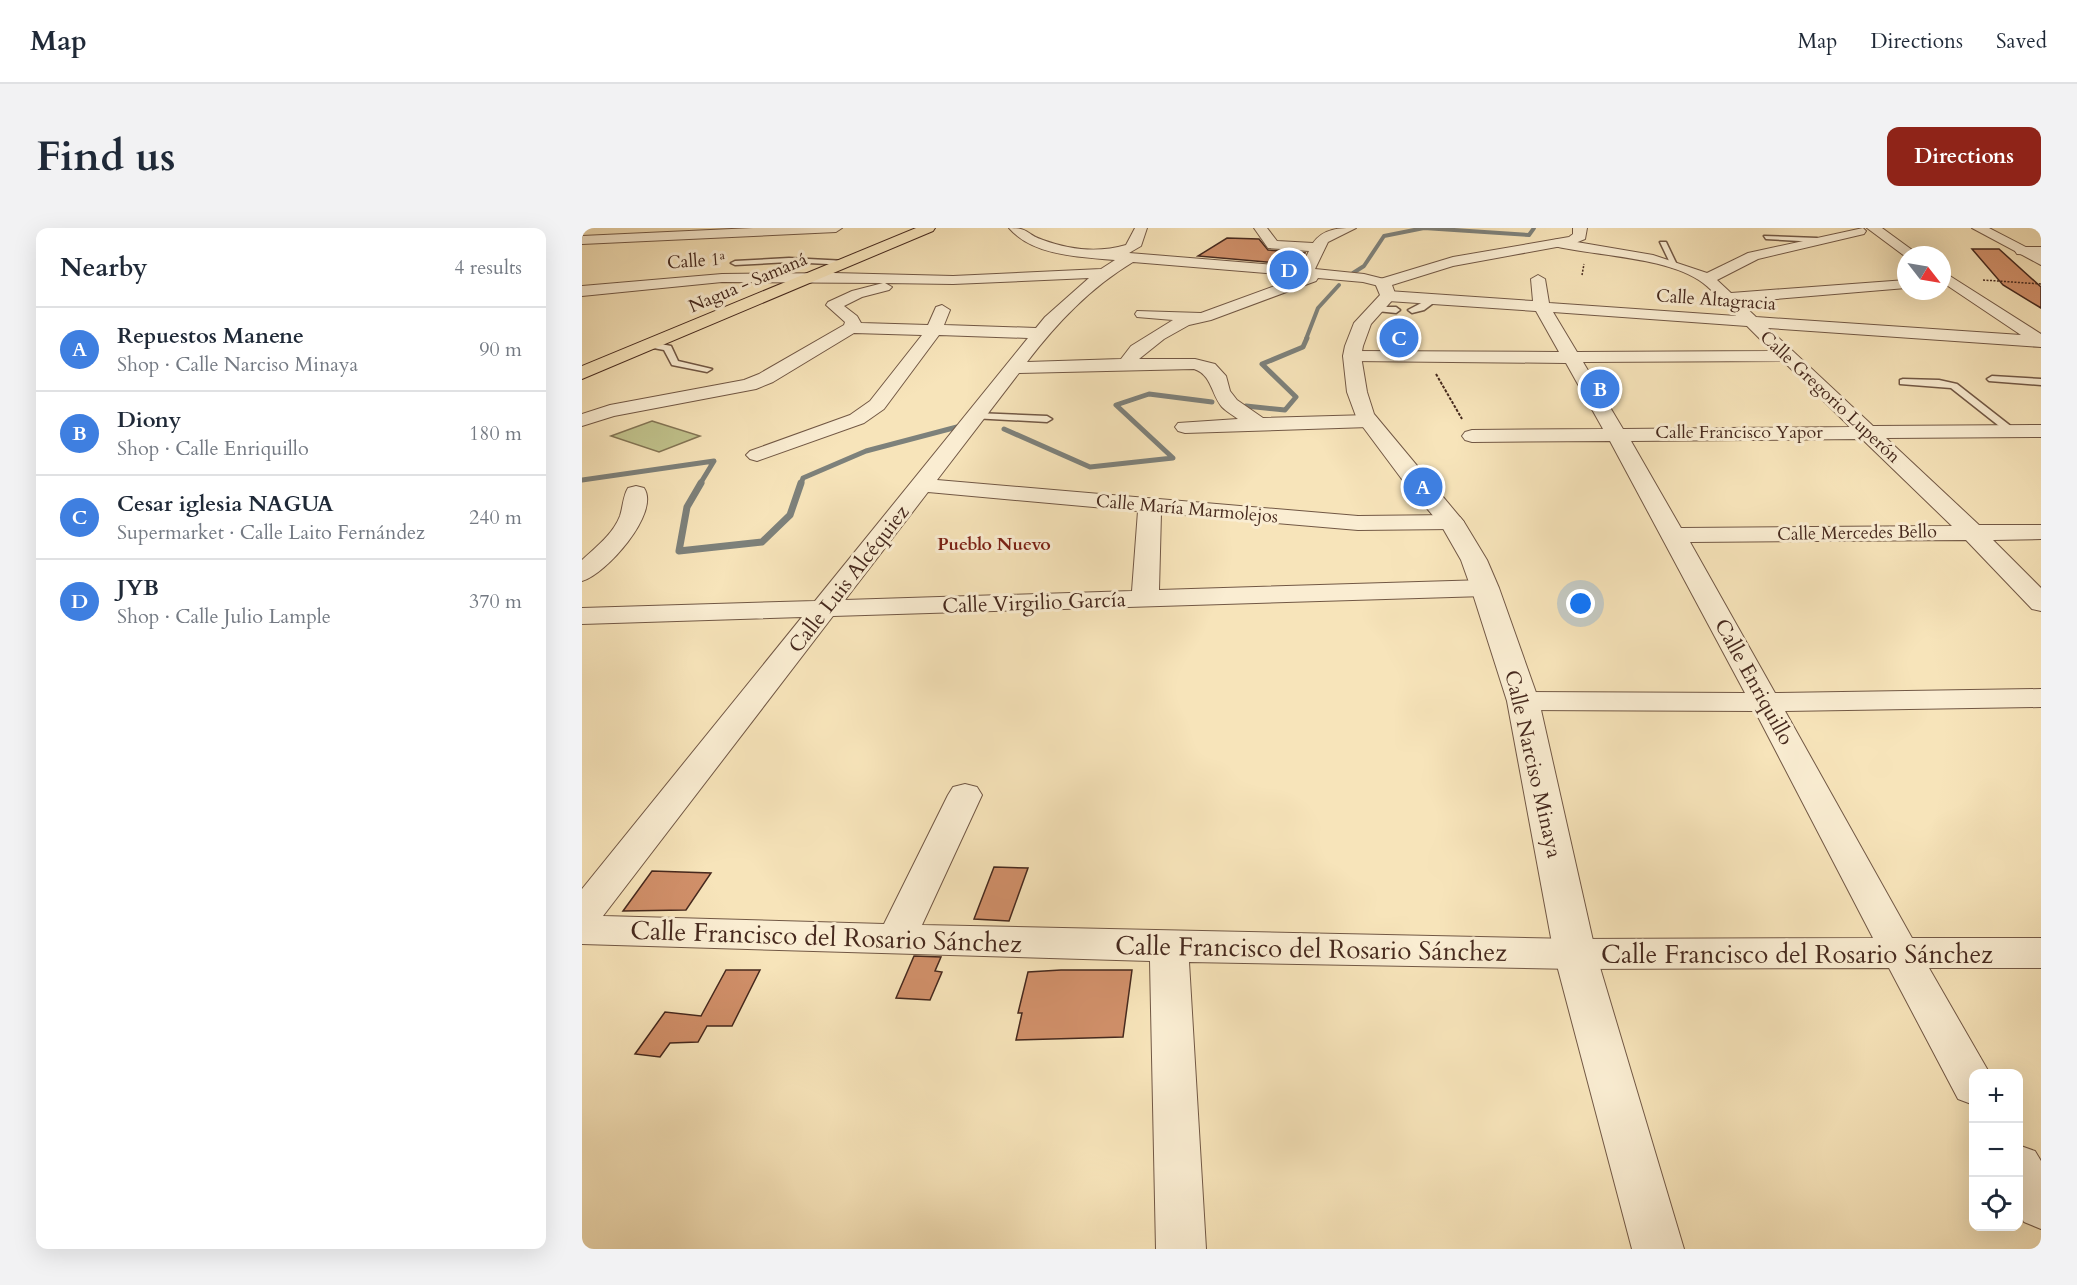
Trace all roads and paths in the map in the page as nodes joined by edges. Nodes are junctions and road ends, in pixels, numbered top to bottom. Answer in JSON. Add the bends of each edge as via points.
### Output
{"nodes":[{"id":1,"x":591,"y":228,"type":"edge"},
{"id":2,"x":928,"y":228,"type":"edge"},
{"id":3,"x":1016,"y":228,"type":"edge"},
{"id":4,"x":1141,"y":228,"type":"edge"},
{"id":5,"x":1260,"y":228,"type":"edge"},
{"id":6,"x":1351,"y":228,"type":"edge"},
{"id":7,"x":1979,"y":228,"type":"edge"},
{"id":8,"x":842,"y":230,"type":"edge"},
{"id":9,"x":1864,"y":230,"type":"edge"},
{"id":10,"x":582,"y":231,"type":"edge"},
{"id":11,"x":688,"y":231,"type":"edge"},
{"id":12,"x":1580,"y":232,"type":"edge"},
{"id":13,"x":1766,"y":237,"type":"dead end"},
{"id":14,"x":582,"y":240,"type":"edge"},
{"id":15,"x":1817,"y":240,"type":"junction"},
{"id":16,"x":1559,"y":243,"type":"junction"},
{"id":17,"x":1663,"y":244,"type":"dead end"},
{"id":18,"x":1316,"y":247,"type":"junction"},
{"id":19,"x":1897,"y":247,"type":"edge"},
{"id":20,"x":2022,"y":251,"type":"junction"},
{"id":21,"x":2041,"y":251,"type":"edge"},
{"id":22,"x":1606,"y":252,"type":"junction"},
{"id":23,"x":678,"y":254,"type":"dead end"},
{"id":24,"x":2041,"y":261,"type":"edge"},
{"id":25,"x":1113,"y":262,"type":"junction"},
{"id":26,"x":735,"y":263,"type":"dead end"},
{"id":27,"x":847,"y":263,"type":"junction"},
{"id":28,"x":1675,"y":265,"type":"junction"},
{"id":29,"x":1304,"y":272,"type":"junction"},
{"id":30,"x":1322,"y":274,"type":"junction"},
{"id":31,"x":814,"y":277,"type":"junction"},
{"id":32,"x":1538,"y":279,"type":"dead end"},
{"id":33,"x":1707,"y":279,"type":"junction"},
{"id":34,"x":1951,"y":279,"type":"edge"},
{"id":35,"x":925,"y":280,"type":"junction"},
{"id":36,"x":1951,"y":282,"type":"edge"},
{"id":37,"x":2041,"y":284,"type":"edge"},
{"id":38,"x":1897,"y":285,"type":"edge"},
{"id":39,"x":582,"y":291,"type":"edge"},
{"id":40,"x":1727,"y":298,"type":"junction"},
{"id":41,"x":1386,"y":299,"type":"junction"},
{"id":42,"x":1542,"y":308,"type":"junction"},
{"id":43,"x":942,"y":310,"type":"dead end"},
{"id":44,"x":1143,"y":314,"type":"dead end"},
{"id":45,"x":1205,"y":316,"type":"junction"},
{"id":46,"x":1750,"y":322,"type":"junction"},
{"id":47,"x":851,"y":328,"type":"junction"},
{"id":48,"x":934,"y":330,"type":"junction"},
{"id":49,"x":1042,"y":333,"type":"junction"},
{"id":50,"x":2041,"y":342,"type":"edge"},
{"id":51,"x":651,"y":345,"type":"junction"},
{"id":52,"x":1352,"y":356,"type":"junction"},
{"id":53,"x":1785,"y":356,"type":"junction"},
{"id":54,"x":1572,"y":357,"type":"junction"},
{"id":55,"x":1429,"y":358,"type":"junction"},
{"id":56,"x":1132,"y":363,"type":"junction"},
{"id":57,"x":1013,"y":368,"type":"junction"},
{"id":58,"x":707,"y":369,"type":"dead end"},
{"id":59,"x":582,"y":373,"type":"edge"},
{"id":60,"x":1992,"y":379,"type":"dead end"},
{"id":61,"x":1903,"y":382,"type":"dead end"},
{"id":62,"x":2041,"y":382,"type":"edge"},
{"id":63,"x":976,"y":416,"type":"junction"},
{"id":64,"x":1047,"y":419,"type":"dead end"},
{"id":65,"x":582,"y":420,"type":"edge"},
{"id":66,"x":1369,"y":421,"type":"junction"},
{"id":67,"x":1258,"y":424,"type":"junction"},
{"id":68,"x":1185,"y":427,"type":"dead end"},
{"id":69,"x":2041,"y":430,"type":"edge"},
{"id":70,"x":1866,"y":431,"type":"junction"},
{"id":71,"x":2012,"y":431,"type":"junction"},
{"id":72,"x":1615,"y":433,"type":"junction"},
{"id":73,"x":1472,"y":436,"type":"joint"},
{"id":74,"x":758,"y":455,"type":"dead end"},
{"id":75,"x":922,"y":485,"type":"junction"},
{"id":76,"x":636,"y":492,"type":"dead end"},
{"id":77,"x":1150,"y":506,"type":"junction"},
{"id":78,"x":1452,"y":522,"type":"junction"},
{"id":79,"x":1972,"y":532,"type":"junction"},
{"id":80,"x":2041,"y":532,"type":"edge"},
{"id":81,"x":1674,"y":535,"type":"junction"},
{"id":82,"x":582,"y":573,"type":"edge"},
{"id":83,"x":1485,"y":588,"type":"junction"},
{"id":84,"x":1145,"y":600,"type":"junction"},
{"id":85,"x":2041,"y":603,"type":"edge"},
{"id":86,"x":826,"y":609,"type":"junction"},
{"id":87,"x":582,"y":616,"type":"edge"},
{"id":88,"x":2041,"y":698,"type":"edge"},
{"id":89,"x":1523,"y":700,"type":"junction"},
{"id":90,"x":1767,"y":702,"type":"junction"},
{"id":91,"x":965,"y":795,"type":"dead end"},
{"id":92,"x":582,"y":916,"type":"edge"},
{"id":93,"x":582,"y":930,"type":"edge"},
{"id":94,"x":896,"y":939,"type":"junction"},
{"id":95,"x":1169,"y":947,"type":"junction"},
{"id":96,"x":1899,"y":953,"type":"junction"},
{"id":97,"x":2041,"y":953,"type":"edge"},
{"id":98,"x":1575,"y":954,"type":"junction"},
{"id":99,"x":1969,"y":1077,"type":"edge"},
{"id":100,"x":2023,"y":1173,"type":"edge"},
{"id":101,"x":2041,"y":1206,"type":"edge"},
{"id":102,"x":1181,"y":1249,"type":"edge"},
{"id":103,"x":1658,"y":1249,"type":"edge"}],
"edges":[{"from":1,"to":10,"type":"street"},
{"from":2,"to":27,"type":"main road","name":"Nagua - Samaná"},
{"from":3,"to":25,"type":"street","via":[[1036,243]]},
{"from":4,"to":25,"type":"street","via":[[1136,243]]},
{"from":5,"to":18,"type":"street","via":[[1273,245]]},
{"from":6,"to":18,"type":"street","via":[[1328,235]]},
{"from":7,"to":20,"type":"street"},
{"from":8,"to":11,"type":"street"},
{"from":9,"to":15,"type":"street"},
{"from":9,"to":19,"type":"street"},
{"from":11,"to":14,"type":"street"},
{"from":11,"to":23,"type":"street"},
{"from":12,"to":16,"type":"street"},
{"from":12,"to":22,"type":"street"},
{"from":13,"to":15,"type":"lane"},
{"from":15,"to":33,"type":"street","via":[[1754,256]]},
{"from":16,"to":22,"type":"street","name":"Calle Gregorio Luperón"},
{"from":16,"to":41,"type":"street","via":[[1414,271]]},
{"from":17,"to":28,"type":"lane"},
{"from":18,"to":29,"type":"street","via":[[1312,266]]},
{"from":20,"to":21,"type":"street"},
{"from":20,"to":24,"type":"street"},
{"from":22,"to":28,"type":"street","name":"Calle Gregorio Luperón"},
{"from":25,"to":29,"type":"street","name":"Calle Altagracia"},
{"from":25,"to":35,"type":"street"},
{"from":25,"to":49,"type":"street","name":"Calle Luis Alcéquiez"},
{"from":26,"to":27,"type":"lane"},
{"from":27,"to":31,"type":"main road","name":"Nagua - Samaná"},
{"from":28,"to":33,"type":"street","name":"Calle Gregorio Luperón"},
{"from":29,"to":30,"type":"street","name":"Calle Altagracia"},
{"from":30,"to":41,"type":"street","name":"Calle Altagracia","via":[[1364,278]]},
{"from":30,"to":45,"type":"street"},
{"from":31,"to":35,"type":"street","name":"Calle 1ª"},
{"from":31,"to":39,"type":"street","name":"Calle 1ª","via":[[670,277]]},
{"from":31,"to":51,"type":"main road","name":"Nagua - Samaná"},
{"from":32,"to":42,"type":"street","name":"Calle Enriquillo"},
{"from":33,"to":40,"type":"street","name":"Calle Gregorio Luperón"},
{"from":34,"to":37,"type":"path"},
{"from":35,"to":47,"type":"street","via":[[857,294],[834,304],[850,316]]},
{"from":36,"to":50,"type":"street"},
{"from":38,"to":40,"type":"street"},
{"from":40,"to":46,"type":"street","name":"Calle Gregorio Luperón"},
{"from":41,"to":42,"type":"street","name":"Calle Altagracia","via":[[1421,309]]},
{"from":41,"to":52,"type":"street","name":"Calle Narciso Minaya","via":[[1363,323]]},
{"from":42,"to":46,"type":"street","name":"Calle Altagracia"},
{"from":42,"to":54,"type":"street","name":"Calle Enriquillo"},
{"from":43,"to":48,"type":"street"},
{"from":44,"to":45,"type":"street"},
{"from":45,"to":56,"type":"street","via":[[1184,321],[1158,335],[1137,350],[1130,358]]},
{"from":46,"to":50,"type":"street","name":"Calle Altagracia"},
{"from":46,"to":53,"type":"street","name":"Calle Gregorio Luperón"},
{"from":47,"to":48,"type":"street"},
{"from":47,"to":65,"type":"street","via":[[749,385],[610,411]]},
{"from":48,"to":49,"type":"street"},
{"from":48,"to":74,"type":"street","via":[[878,405],[857,419]]},
{"from":49,"to":57,"type":"street","name":"Calle Luis Alcéquiez"},
{"from":51,"to":58,"type":"lane","via":[[668,348],[675,363]]},
{"from":51,"to":59,"type":"main road","name":"Nagua - Samaná"},
{"from":52,"to":55,"type":"street"},
{"from":52,"to":66,"type":"street","name":"Calle Narciso Minaya","via":[[1356,392]]},
{"from":53,"to":54,"type":"street"},
{"from":53,"to":70,"type":"street","name":"Calle Gregorio Luperón"},
{"from":54,"to":55,"type":"street"},
{"from":54,"to":72,"type":"street","name":"Calle Enriquillo"},
{"from":55,"to":73,"type":"path"},
{"from":56,"to":57,"type":"street"},
{"from":56,"to":67,"type":"street","via":[[1195,364],[1209,368],[1230,404]]},
{"from":57,"to":63,"type":"street","name":"Calle Luis Alcéquiez"},
{"from":60,"to":62,"type":"lane"},
{"from":61,"to":71,"type":"lane","via":[[1954,386]]},
{"from":63,"to":64,"type":"lane"},
{"from":63,"to":75,"type":"street","name":"Calle Luis Alcéquiez"},
{"from":66,"to":67,"type":"street"},
{"from":66,"to":78,"type":"street","name":"Calle Narciso Minaya"},
{"from":67,"to":68,"type":"street"},
{"from":69,"to":71,"type":"street","name":"Calle Francisco Yapor"},
{"from":70,"to":71,"type":"street","name":"Calle Francisco Yapor"},
{"from":70,"to":72,"type":"street","name":"Calle Francisco Yapor"},
{"from":70,"to":79,"type":"street","name":"Calle Gregorio Luperón"},
{"from":72,"to":73,"type":"street","name":"Calle Francisco Yapor"},
{"from":72,"to":81,"type":"street","name":"Calle Enriquillo"},
{"from":75,"to":77,"type":"street","name":"Calle María Marmolejos"},
{"from":75,"to":86,"type":"street","name":"Calle Luis Alcéquiez"},
{"from":76,"to":82,"type":"street","via":[[631,519],[618,540]]},
{"from":77,"to":78,"type":"street","name":"Calle María Marmolejos","via":[[1358,523]]},
{"from":77,"to":84,"type":"street"},
{"from":78,"to":83,"type":"street","name":"Calle Narciso Minaya"},
{"from":79,"to":80,"type":"street","name":"Calle Mercedes Bello"},
{"from":79,"to":81,"type":"street","name":"Calle Mercedes Bello"},
{"from":79,"to":85,"type":"street","name":"Calle Gregorio Luperón"},
{"from":81,"to":90,"type":"street","name":"Calle Enriquillo"},
{"from":83,"to":84,"type":"street","name":"Calle Virgilio García"},
{"from":83,"to":89,"type":"street","name":"Calle Narciso Minaya"},
{"from":84,"to":86,"type":"street","name":"Calle Virgilio García"},
{"from":86,"to":87,"type":"street","name":"Calle Virgilio García"},
{"from":86,"to":92,"type":"street","name":"Calle Luis Alcéquiez"},
{"from":88,"to":90,"type":"street"},
{"from":89,"to":90,"type":"street"},
{"from":89,"to":98,"type":"street","name":"Calle Narciso Minaya"},
{"from":90,"to":96,"type":"street","name":"Calle Enriquillo"},
{"from":91,"to":94,"type":"street"},
{"from":93,"to":94,"type":"street","name":"Calle Francisco del Rosario Sánchez"},
{"from":94,"to":95,"type":"street","name":"Calle Francisco del Rosario Sánchez"},
{"from":95,"to":98,"type":"street","name":"Calle Francisco del Rosario Sánchez"},
{"from":95,"to":102,"type":"street"},
{"from":96,"to":97,"type":"street","name":"Calle Francisco del Rosario Sánchez"},
{"from":96,"to":98,"type":"street","name":"Calle Francisco del Rosario Sánchez"},
{"from":96,"to":99,"type":"street","name":"Calle Enriquillo"},
{"from":98,"to":103,"type":"street","name":"Calle Narciso Minaya"},
{"from":100,"to":101,"type":"street"}]}
